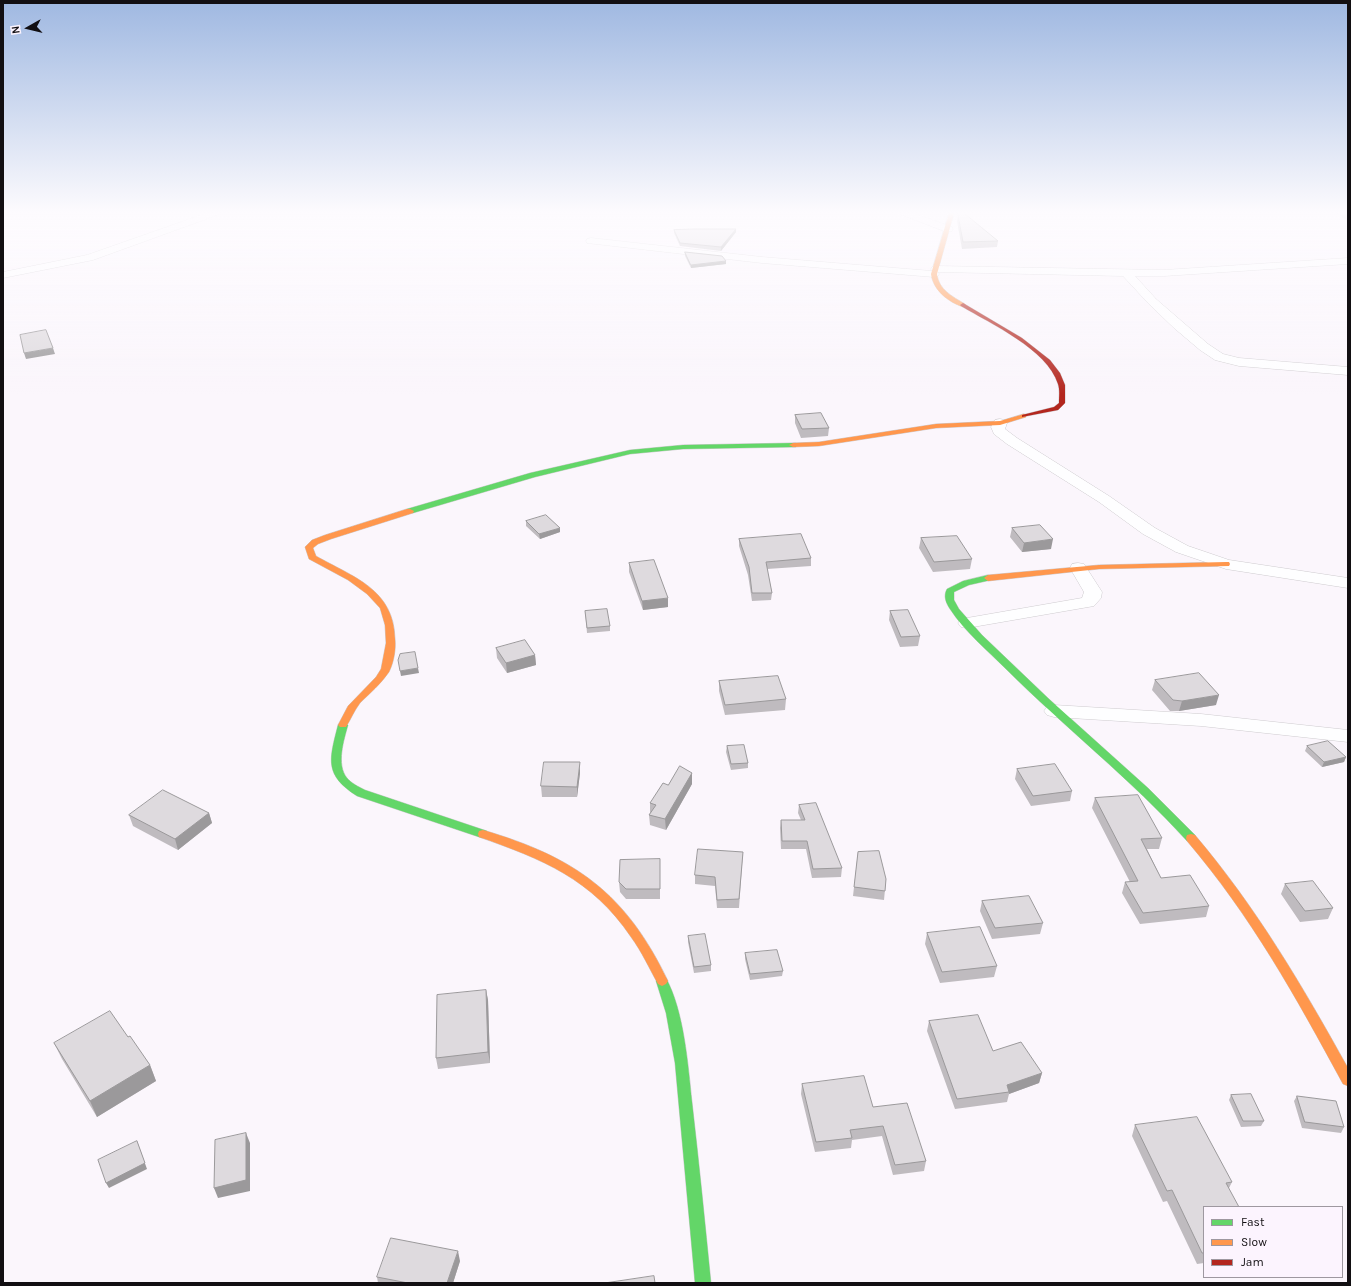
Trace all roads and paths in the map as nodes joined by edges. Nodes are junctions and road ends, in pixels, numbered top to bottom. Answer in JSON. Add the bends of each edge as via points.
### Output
{"nodes":[{"id":1,"x":935,"y":273,"type":"edge"},
{"id":2,"x":1126,"y":273,"type":"edge"},
{"id":3,"x":1348,"y":371,"type":"edge"},
{"id":4,"x":1000,"y":423,"type":"junction"},
{"id":5,"x":1226,"y":564,"type":"junction"},
{"id":6,"x":1078,"y":568,"type":"junction"},
{"id":7,"x":1348,"y":584,"type":"edge"},
{"id":8,"x":968,"y":623,"type":"junction"},
{"id":9,"x":1054,"y":711,"type":"junction"},
{"id":10,"x":1348,"y":736,"type":"edge"},
{"id":11,"x":1348,"y":1080,"type":"edge"},
{"id":12,"x":703,"y":1283,"type":"edge"}],
"edges":[{"from":1,"to":4,"type":"street","via":[[934,281],[943,291],[1030,346],[1054,368],[1060,379],[1064,390],[1060,406]]},
{"from":2,"to":3,"type":"street","via":[[1178,325],[1219,357],[1239,362]]},
{"from":4,"to":5,"type":"street","via":[[999,431],[1012,441],[1163,540],[1201,557]]},
{"from":4,"to":12,"type":"street","via":[[936,426],[819,444],[684,446],[630,452],[533,474],[440,501],[328,537],[309,547],[312,557],[377,598],[388,615],[391,635],[389,664],[373,686],[350,710],[344,723],[336,766],[341,778],[362,793],[536,853],[569,870],[596,890],[618,913],[637,936],[654,967],[675,1022],[693,1164]]},
{"from":5,"to":6,"type":"street","via":[[1146,564]]},
{"from":5,"to":7,"type":"street"},
{"from":6,"to":8,"type":"street","via":[[1093,592],[1088,602]]},
{"from":6,"to":8,"type":"street","via":[[992,578],[955,588],[948,596],[950,602]]},
{"from":8,"to":9,"type":"street"},
{"from":9,"to":10,"type":"street","via":[[1125,713]]},
{"from":9,"to":11,"type":"street","via":[[1136,782],[1180,825],[1218,870],[1260,927]]}]}
